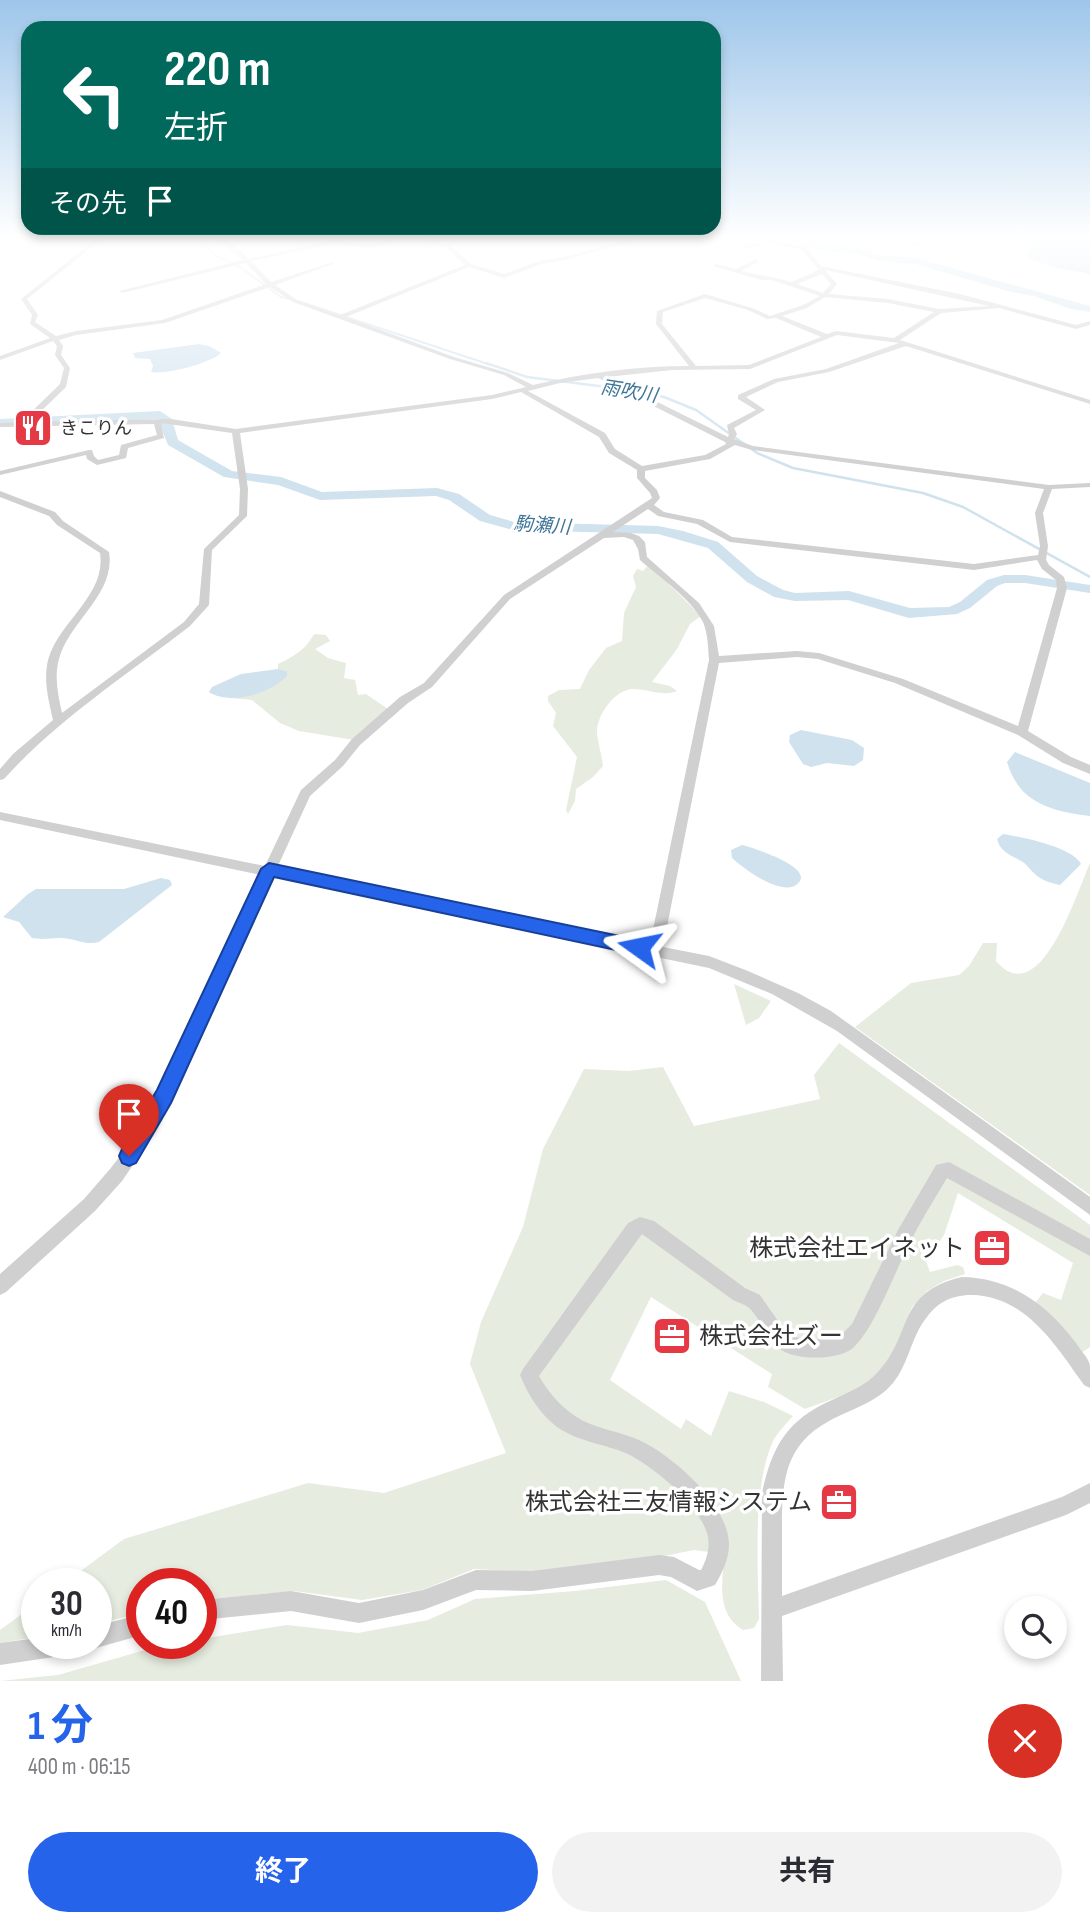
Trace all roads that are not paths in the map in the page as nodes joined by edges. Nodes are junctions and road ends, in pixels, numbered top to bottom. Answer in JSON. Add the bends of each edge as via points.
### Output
{"nodes":[{"id":1,"x":34,"y":317,"type":"edge"},
{"id":2,"x":176,"y":317,"type":"edge"},
{"id":3,"x":343,"y":317,"type":"edge"},
{"id":4,"x":660,"y":317,"type":"edge"},
{"id":5,"x":780,"y":317,"type":"edge"},
{"id":6,"x":931,"y":317,"type":"edge"},
{"id":7,"x":1038,"y":317,"type":"edge"},
{"id":8,"x":1090,"y":323,"type":"edge"},
{"id":9,"x":825,"y":336,"type":"junction"},
{"id":10,"x":54,"y":338,"type":"junction"},
{"id":11,"x":895,"y":341,"type":"junction"},
{"id":12,"x":904,"y":344,"type":"junction"},
{"id":13,"x":0,"y":358,"type":"edge"},
{"id":14,"x":694,"y":368,"type":"junction"},
{"id":15,"x":750,"y":368,"type":"junction"},
{"id":16,"x":758,"y":372,"type":"dead end"},
{"id":17,"x":767,"y":376,"type":"dead end"},
{"id":18,"x":601,"y":377,"type":"junction"},
{"id":19,"x":776,"y":380,"type":"junction"},
{"id":20,"x":527,"y":388,"type":"junction"},
{"id":21,"x":1090,"y":402,"type":"edge"},
{"id":22,"x":159,"y":421,"type":"junction"},
{"id":23,"x":24,"y":424,"type":"junction"},
{"id":24,"x":0,"y":425,"type":"edge"},
{"id":25,"x":236,"y":431,"type":"junction"},
{"id":26,"x":733,"y":440,"type":"junction"},
{"id":27,"x":641,"y":469,"type":"junction"},
{"id":28,"x":0,"y":473,"type":"edge"},
{"id":29,"x":1090,"y":485,"type":"edge"},
{"id":30,"x":1049,"y":488,"type":"junction"},
{"id":31,"x":0,"y":495,"type":"edge"},
{"id":32,"x":648,"y":505,"type":"junction"},
{"id":33,"x":605,"y":532,"type":"junction"},
{"id":34,"x":1042,"y":554,"type":"junction"},
{"id":35,"x":714,"y":660,"type":"junction"},
{"id":36,"x":59,"y":721,"type":"junction"},
{"id":37,"x":1022,"y":732,"type":"junction"},
{"id":38,"x":1090,"y":770,"type":"edge"},
{"id":39,"x":0,"y":776,"type":"edge"},
{"id":40,"x":0,"y":816,"type":"edge"},
{"id":41,"x":269,"y":869,"type":"junction"},
{"id":42,"x":655,"y":951,"type":"junction"},
{"id":43,"x":1090,"y":1207,"type":"edge"},
{"id":44,"x":1090,"y":1248,"type":"edge"},
{"id":45,"x":0,"y":1286,"type":"edge"},
{"id":46,"x":1090,"y":1379,"type":"edge"},
{"id":47,"x":1090,"y":1493,"type":"edge"},
{"id":48,"x":217,"y":1608,"type":"edge"},
{"id":49,"x":771,"y":1610,"type":"junction"},
{"id":50,"x":21,"y":1651,"type":"edge"},
{"id":51,"x":0,"y":1654,"type":"edge"},
{"id":52,"x":772,"y":1681,"type":"edge"}],
"edges":[{"from":1,"to":10,"type":"street","via":[[32,323]]},
{"from":2,"to":10,"type":"street"},
{"from":3,"to":20,"type":"street","via":[[506,374]]},
{"from":4,"to":14,"type":"street","via":[[659,324]]},
{"from":5,"to":9,"type":"street"},
{"from":6,"to":11,"type":"street"},
{"from":7,"to":8,"type":"street","via":[[1076,327]]},
{"from":9,"to":11,"type":"street","via":[[844,333]]},
{"from":9,"to":15,"type":"street"},
{"from":10,"to":13,"type":"street"},
{"from":10,"to":23,"type":"street","via":[[67,368],[63,385]]},
{"from":11,"to":12,"type":"street"},
{"from":12,"to":19,"type":"street","via":[[827,370]]},
{"from":12,"to":21,"type":"street"},
{"from":14,"to":15,"type":"street"},
{"from":14,"to":18,"type":"street"},
{"from":15,"to":16,"type":"street"},
{"from":17,"to":19,"type":"street"},
{"from":18,"to":20,"type":"street"},
{"from":18,"to":26,"type":"street"},
{"from":19,"to":26,"type":"street","via":[[741,397],[761,410],[730,427]]},
{"from":20,"to":25,"type":"street","via":[[472,400]]},
{"from":20,"to":27,"type":"street","via":[[603,435],[612,451]]},
{"from":22,"to":23,"type":"street"},
{"from":22,"to":25,"type":"street"},
{"from":22,"to":28,"type":"street","via":[[161,436],[124,447],[123,456],[97,463],[89,452]]},
{"from":23,"to":24,"type":"street"},
{"from":25,"to":36,"type":"street","via":[[243,516],[206,554],[204,605],[187,624]]},
{"from":26,"to":27,"type":"street","via":[[707,457]]},
{"from":26,"to":30,"type":"street","via":[[752,448]]},
{"from":27,"to":32,"type":"street","via":[[640,478],[656,498]]},
{"from":29,"to":30,"type":"street"},
{"from":30,"to":34,"type":"street","via":[[1039,513]]},
{"from":31,"to":36,"type":"street","via":[[52,514],[106,558],[103,575],[58,645],[50,676]]},
{"from":32,"to":33,"type":"street"},
{"from":32,"to":34,"type":"street","via":[[661,514],[700,522],[730,540],[974,567]]},
{"from":33,"to":35,"type":"street","via":[[640,540],[643,558],[707,621]]},
{"from":33,"to":41,"type":"street","via":[[507,597],[428,685],[356,742],[305,793]]},
{"from":34,"to":37,"type":"street","via":[[1045,567],[1062,586]]},
{"from":35,"to":37,"type":"street","via":[[819,656],[899,681]]},
{"from":35,"to":42,"type":"street"},
{"from":36,"to":39,"type":"street"},
{"from":37,"to":38,"type":"street"},
{"from":40,"to":41,"type":"street"},
{"from":41,"to":42,"type":"street"},
{"from":41,"to":45,"type":"street","via":[[142,1137],[83,1212]]},
{"from":42,"to":43,"type":"street","via":[[709,962],[803,1001]]},
{"from":44,"to":48,"type":"street","via":[[949,1170],[942,1171],[858,1330],[844,1344],[810,1348],[789,1345],[754,1301],[640,1225],[529,1375],[549,1408],[567,1422],[633,1446],[659,1461],[693,1497],[717,1532],[717,1558],[708,1578],[697,1581],[674,1567],[659,1565],[532,1581],[476,1580],[423,1601],[359,1613],[291,1601]]},
{"from":46,"to":49,"type":"street","via":[[1040,1316],[1017,1298],[968,1284],[932,1299],[919,1312],[894,1368],[878,1385],[815,1418],[798,1430],[783,1452],[772,1493]]},
{"from":47,"to":49,"type":"street"},
{"from":49,"to":52,"type":"street"},
{"from":50,"to":51,"type":"street"}]}
